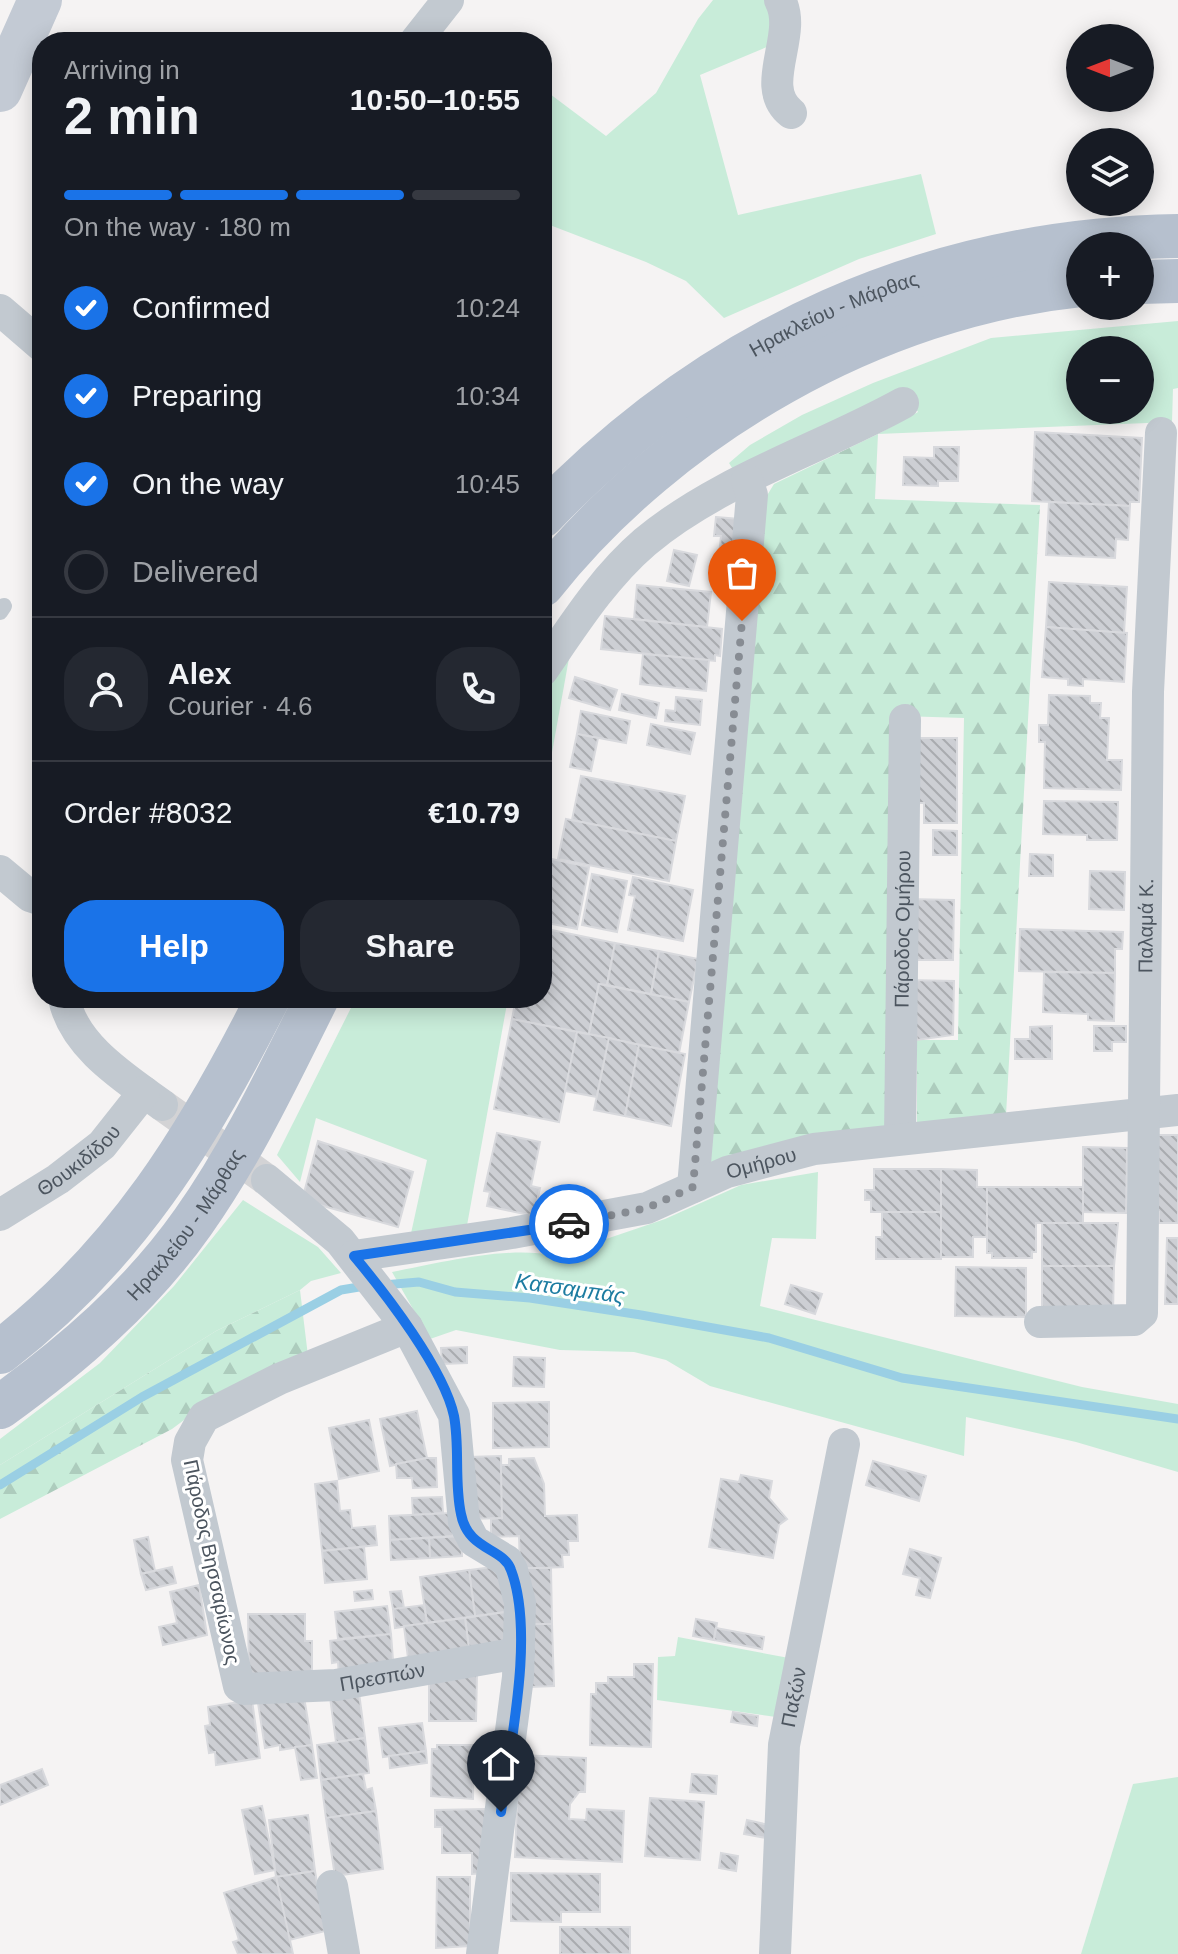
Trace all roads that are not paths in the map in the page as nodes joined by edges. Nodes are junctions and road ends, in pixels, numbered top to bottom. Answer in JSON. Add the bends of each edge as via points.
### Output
{"nodes":[{"id":1,"x":40,"y":0,"type":"edge"},
{"id":2,"x":448,"y":0,"type":"edge"},
{"id":3,"x":780,"y":0,"type":"edge"},
{"id":4,"x":423,"y":32,"type":"edge"},
{"id":5,"x":0,"y":90,"type":"edge"},
{"id":6,"x":791,"y":113,"type":"dead end"},
{"id":7,"x":1178,"y":236,"type":"edge"},
{"id":8,"x":1178,"y":281,"type":"edge"},
{"id":9,"x":1154,"y":282,"type":"edge"},
{"id":10,"x":1066,"y":287,"type":"edge"},
{"id":11,"x":0,"y":310,"type":"edge"},
{"id":12,"x":32,"y":337,"type":"edge"},
{"id":13,"x":903,"y":403,"type":"dead end"},
{"id":14,"x":1161,"y":433,"type":"dead end"},
{"id":15,"x":747,"y":480,"type":"junction"},
{"id":16,"x":552,"y":506,"type":"edge"},
{"id":17,"x":552,"y":574,"type":"edge"},
{"id":18,"x":552,"y":657,"type":"edge"},
{"id":19,"x":905,"y":720,"type":"dead end"},
{"id":20,"x":0,"y":871,"type":"edge"},
{"id":21,"x":32,"y":897,"type":"edge"},
{"id":22,"x":66,"y":1008,"type":"edge"},
{"id":23,"x":263,"y":1008,"type":"edge"},
{"id":24,"x":312,"y":1008,"type":"edge"},
{"id":25,"x":1178,"y":1110,"type":"edge"},
{"id":26,"x":1143,"y":1113,"type":"junction"},
{"id":27,"x":900,"y":1137,"type":"junction"},
{"id":28,"x":267,"y":1180,"type":"tunnel mouth"},
{"id":29,"x":693,"y":1187,"type":"junction"},
{"id":30,"x":0,"y":1215,"type":"edge"},
{"id":31,"x":360,"y":1263,"type":"junction"},
{"id":32,"x":402,"y":1320,"type":"junction"},
{"id":33,"x":1040,"y":1322,"type":"dead end"},
{"id":34,"x":0,"y":1352,"type":"edge"},
{"id":35,"x":0,"y":1407,"type":"edge"},
{"id":36,"x":844,"y":1444,"type":"dead end"},
{"id":37,"x":519,"y":1653,"type":"junction"},
{"id":38,"x":244,"y":1689,"type":"joint"},
{"id":39,"x":332,"y":1886,"type":"dead end"},
{"id":40,"x":344,"y":1954,"type":"edge"},
{"id":41,"x":482,"y":1954,"type":"edge"},
{"id":42,"x":775,"y":1954,"type":"edge"}],
"edges":[{"from":1,"to":5,"type":"street"},
{"from":2,"to":4,"type":"street"},
{"from":3,"to":6,"type":"street","via":[[787,25],[777,92]]},
{"from":7,"to":16,"type":"main road","name":"Ηρακλείου - Μάρθας","via":[[1032,248],[918,277],[820,313],[777,333],[689,390],[601,458]]},
{"from":8,"to":9,"type":"main road"},
{"from":10,"to":17,"type":"main road","name":"Ηρακλείου - Μάρθας","via":[[938,315],[818,365],[723,420],[663,463],[609,511]]},
{"from":11,"to":12,"type":"street"},
{"from":13,"to":15,"type":"street"},
{"from":14,"to":26,"type":"street","name":"Παλαμά Κ.","via":[[1148,692]]},
{"from":15,"to":18,"type":"street","via":[[645,542],[598,591]]},
{"from":15,"to":29,"type":"street","via":[[752,495]]},
{"from":19,"to":27,"type":"street","name":"Πάροδος Ομήρου"},
{"from":20,"to":21,"type":"street"},
{"from":22,"to":30,"type":"street","name":"Θουκιδίδου","via":[[79,1035],[153,1098],[58,1179]]},
{"from":23,"to":34,"type":"main road","name":"Ηρακλείου - Μάρθας","via":[[224,1086],[148,1204],[82,1280]]},
{"from":24,"to":35,"type":"main road","name":"Ηρακλείου - Μάρθας","via":[[193,1223],[104,1324]]},
{"from":25,"to":26,"type":"street","name":"Ομήρου"},
{"from":26,"to":27,"type":"street","name":"Ομήρου"},
{"from":26,"to":33,"type":"street","name":"Παλαμά Κ.","via":[[1139,1319]]},
{"from":27,"to":29,"type":"street","name":"Ομήρου","via":[[814,1149],[727,1172]]},
{"from":28,"to":31,"type":"street"},
{"from":29,"to":31,"type":"street","name":"Ομήρου","via":[[647,1208],[599,1219]]},
{"from":31,"to":32,"type":"street"},
{"from":32,"to":37,"type":"street","via":[[454,1415],[464,1522],[474,1541],[507,1561],[512,1570],[520,1603]]},
{"from":32,"to":38,"type":"street","name":"Πάροδος Βησσαρίωνος","via":[[204,1417],[190,1442],[187,1460],[237,1680]]},
{"from":36,"to":42,"type":"street","name":"Παξών","via":[[784,1745]]},
{"from":37,"to":38,"type":"street","name":"Πρεσπών","via":[[336,1685]]},
{"from":37,"to":41,"type":"street"},
{"from":39,"to":40,"type":"street"}]}
